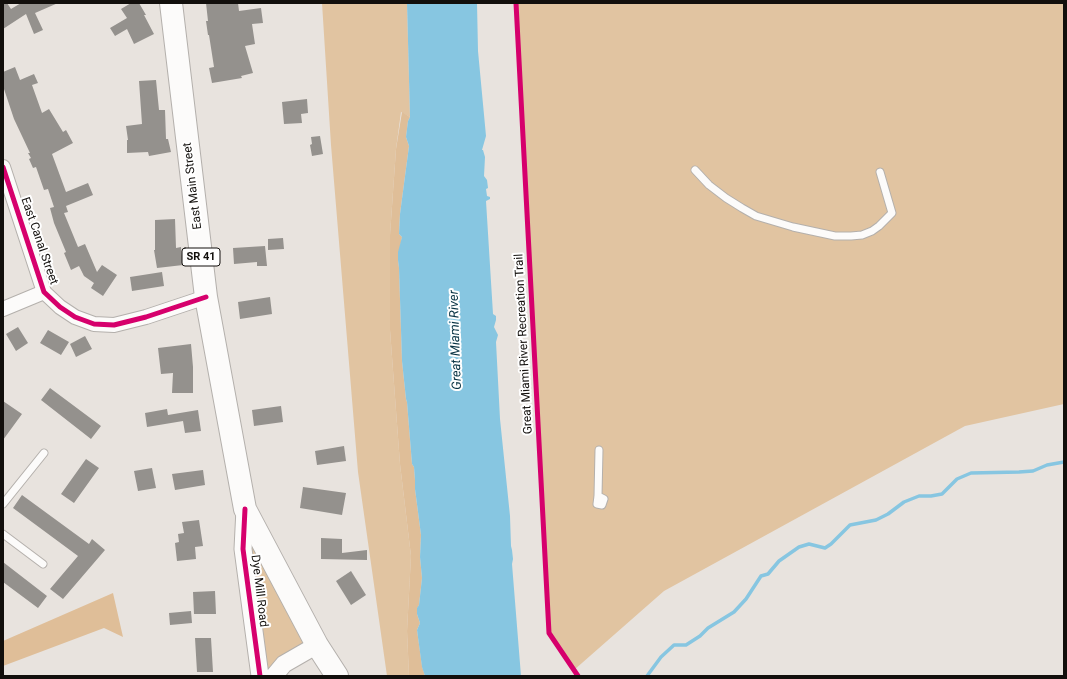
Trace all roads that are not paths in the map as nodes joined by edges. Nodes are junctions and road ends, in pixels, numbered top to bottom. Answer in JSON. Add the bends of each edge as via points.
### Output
{"nodes":[{"id":1,"x":171,"y":3,"type":"edge"},
{"id":2,"x":3,"y":167,"type":"edge"},
{"id":3,"x":695,"y":170,"type":"dead end"},
{"id":4,"x":880,"y":172,"type":"dead end"},
{"id":5,"x":44,"y":292,"type":"junction"},
{"id":6,"x":206,"y":297,"type":"junction"},
{"id":7,"x":3,"y":309,"type":"edge"},
{"id":8,"x":599,"y":450,"type":"dead end"},
{"id":9,"x":44,"y":453,"type":"dead end"},
{"id":10,"x":598,"y":496,"type":"dead end"},
{"id":11,"x":3,"y":504,"type":"edge"},
{"id":12,"x":244,"y":509,"type":"junction"},
{"id":13,"x":3,"y":534,"type":"edge"},
{"id":14,"x":42,"y":564,"type":"dead end"},
{"id":15,"x":317,"y":645,"type":"junction"},
{"id":16,"x":260,"y":676,"type":"edge"},
{"id":17,"x":274,"y":676,"type":"edge"},
{"id":18,"x":337,"y":676,"type":"edge"}],
"edges":[{"from":1,"to":6,"type":"main road","name":"East Main Street","number":"SR 41"},
{"from":2,"to":5,"type":"street","name":"East Canal Street"},
{"from":3,"to":4,"type":"lane","via":[[726,198],[756,216],[834,236],[862,235],[879,226],[892,213]]},
{"from":5,"to":6,"type":"street","name":"East Canal Street","via":[[75,317],[94,324],[114,325]]},
{"from":5,"to":7,"type":"street"},
{"from":6,"to":12,"type":"main road","name":"East Main Street","number":"SR 41"},
{"from":8,"to":10,"type":"lane"},
{"from":9,"to":11,"type":"lane"},
{"from":12,"to":15,"type":"main road","number":"SR 41"},
{"from":12,"to":16,"type":"street","name":"Dye Mill Road","via":[[243,549]]},
{"from":13,"to":14,"type":"lane"},
{"from":15,"to":17,"type":"street","via":[[284,664]]},
{"from":15,"to":18,"type":"main road","number":"SR 41"}]}
